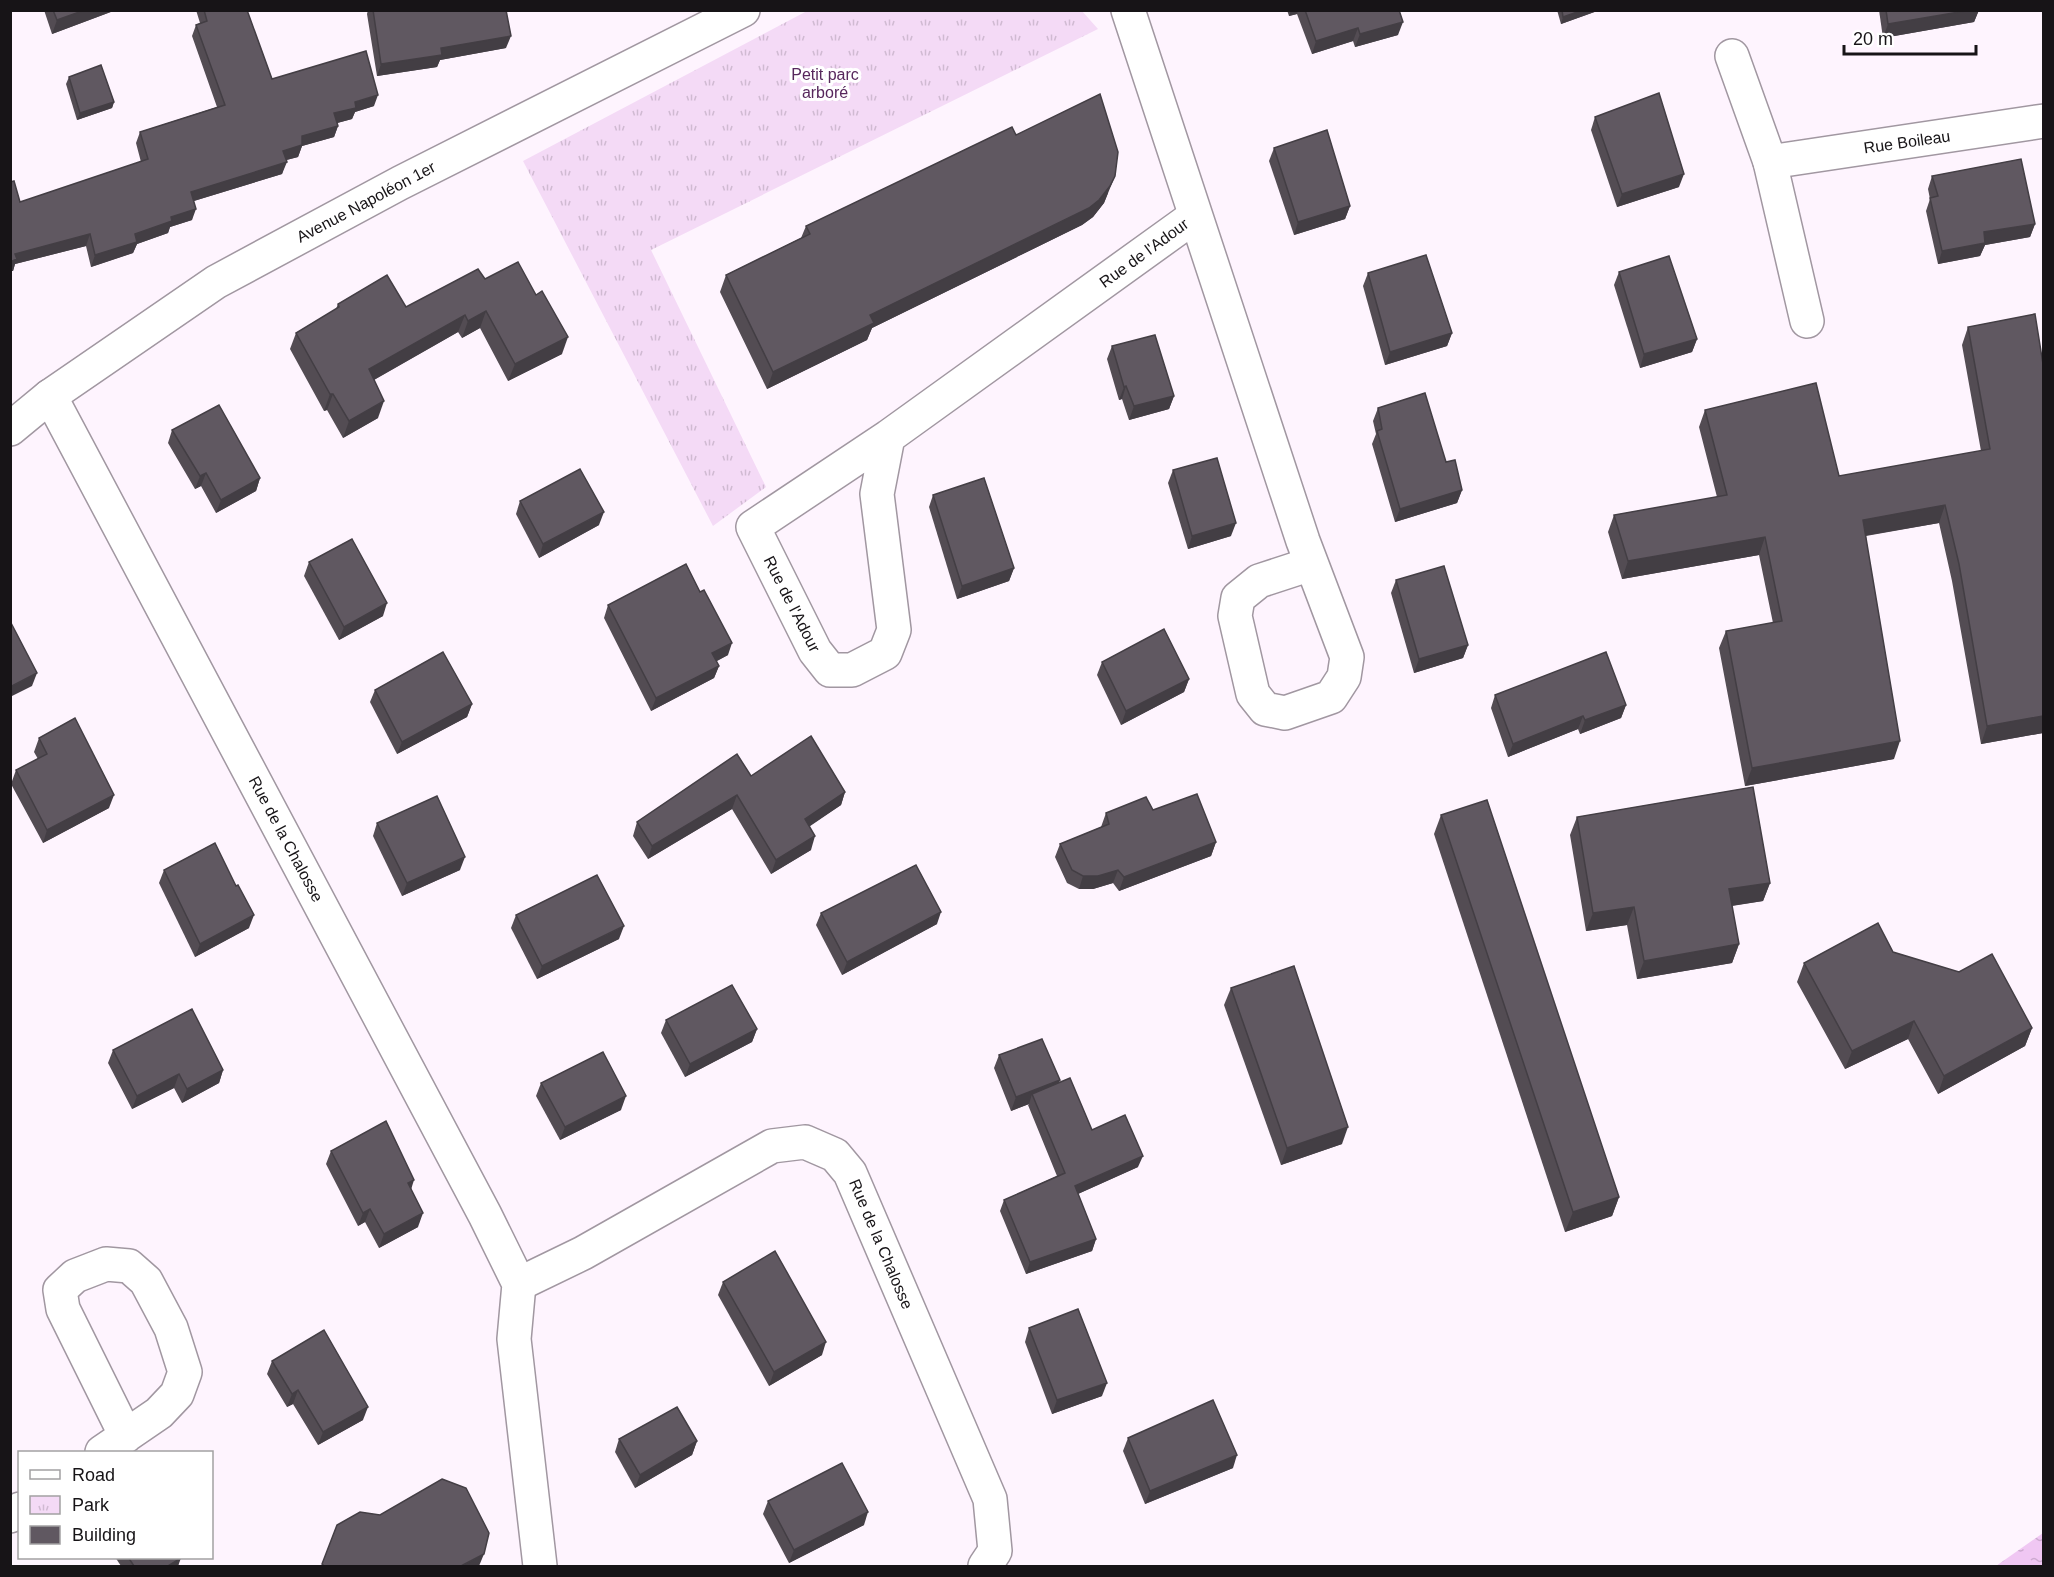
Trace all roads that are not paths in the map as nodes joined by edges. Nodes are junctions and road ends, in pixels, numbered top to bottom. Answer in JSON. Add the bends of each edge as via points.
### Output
{"nodes":[{"id":1,"x":743,"y":10,"type":"edge"},
{"id":2,"x":1128,"y":10,"type":"edge"},
{"id":3,"x":703,"y":20,"type":"edge"},
{"id":4,"x":1732,"y":56,"type":"dead end"},
{"id":5,"x":2043,"y":121,"type":"edge"},
{"id":6,"x":1770,"y":162,"type":"junction"},
{"id":7,"x":1195,"y":216,"type":"junction"},
{"id":8,"x":1807,"y":321,"type":"dead end"},
{"id":9,"x":50,"y":396,"type":"junction"},
{"id":10,"x":10,"y":429,"type":"edge"},
{"id":11,"x":888,"y":437,"type":"junction"},
{"id":12,"x":1311,"y":564,"type":"dead end"},
{"id":13,"x":519,"y":1284,"type":"junction"},
{"id":14,"x":114,"y":1444,"type":"edge"},
{"id":15,"x":540,"y":1566,"type":"edge"},
{"id":16,"x":985,"y":1566,"type":"edge"}],
"edges":[{"from":1,"to":3,"type":"street","name":"Avenue Napoléon 1er"},
{"from":2,"to":7,"type":"street","name":"Rue de l'Adour"},
{"from":3,"to":9,"type":"street","name":"Avenue Napoléon 1er","via":[[216,282]]},
{"from":4,"to":6,"type":"street"},
{"from":5,"to":6,"type":"street","name":"Rue Boileau"},
{"from":6,"to":8,"type":"street"},
{"from":7,"to":11,"type":"street","name":"Rue de l'Adour"},
{"from":7,"to":12,"type":"street","name":"Rue de l'Adour"},
{"from":9,"to":10,"type":"street","name":"Avenue Napoléon 1er"},
{"from":9,"to":13,"type":"street","name":"Rue de la Chalosse","via":[[486,1215]]},
{"from":11,"to":11,"type":"street","name":"Rue de l'Adour","via":[[753,528],[815,651],[830,670],[852,670],[885,653],[894,630],[877,494]]},
{"from":13,"to":15,"type":"street","via":[[514,1339]]},
{"from":13,"to":16,"type":"street","name":"Rue de la Chalosse","via":[[583,1254],[772,1146],[805,1142],[835,1155],[850,1173],[990,1499],[995,1551]]},
{"from":14,"to":14,"type":"street","via":[[159,1413],[177,1394],[185,1372],[171,1328],[146,1281],[129,1266],[106,1264],[75,1276],[60,1290],[63,1309]]}]}
